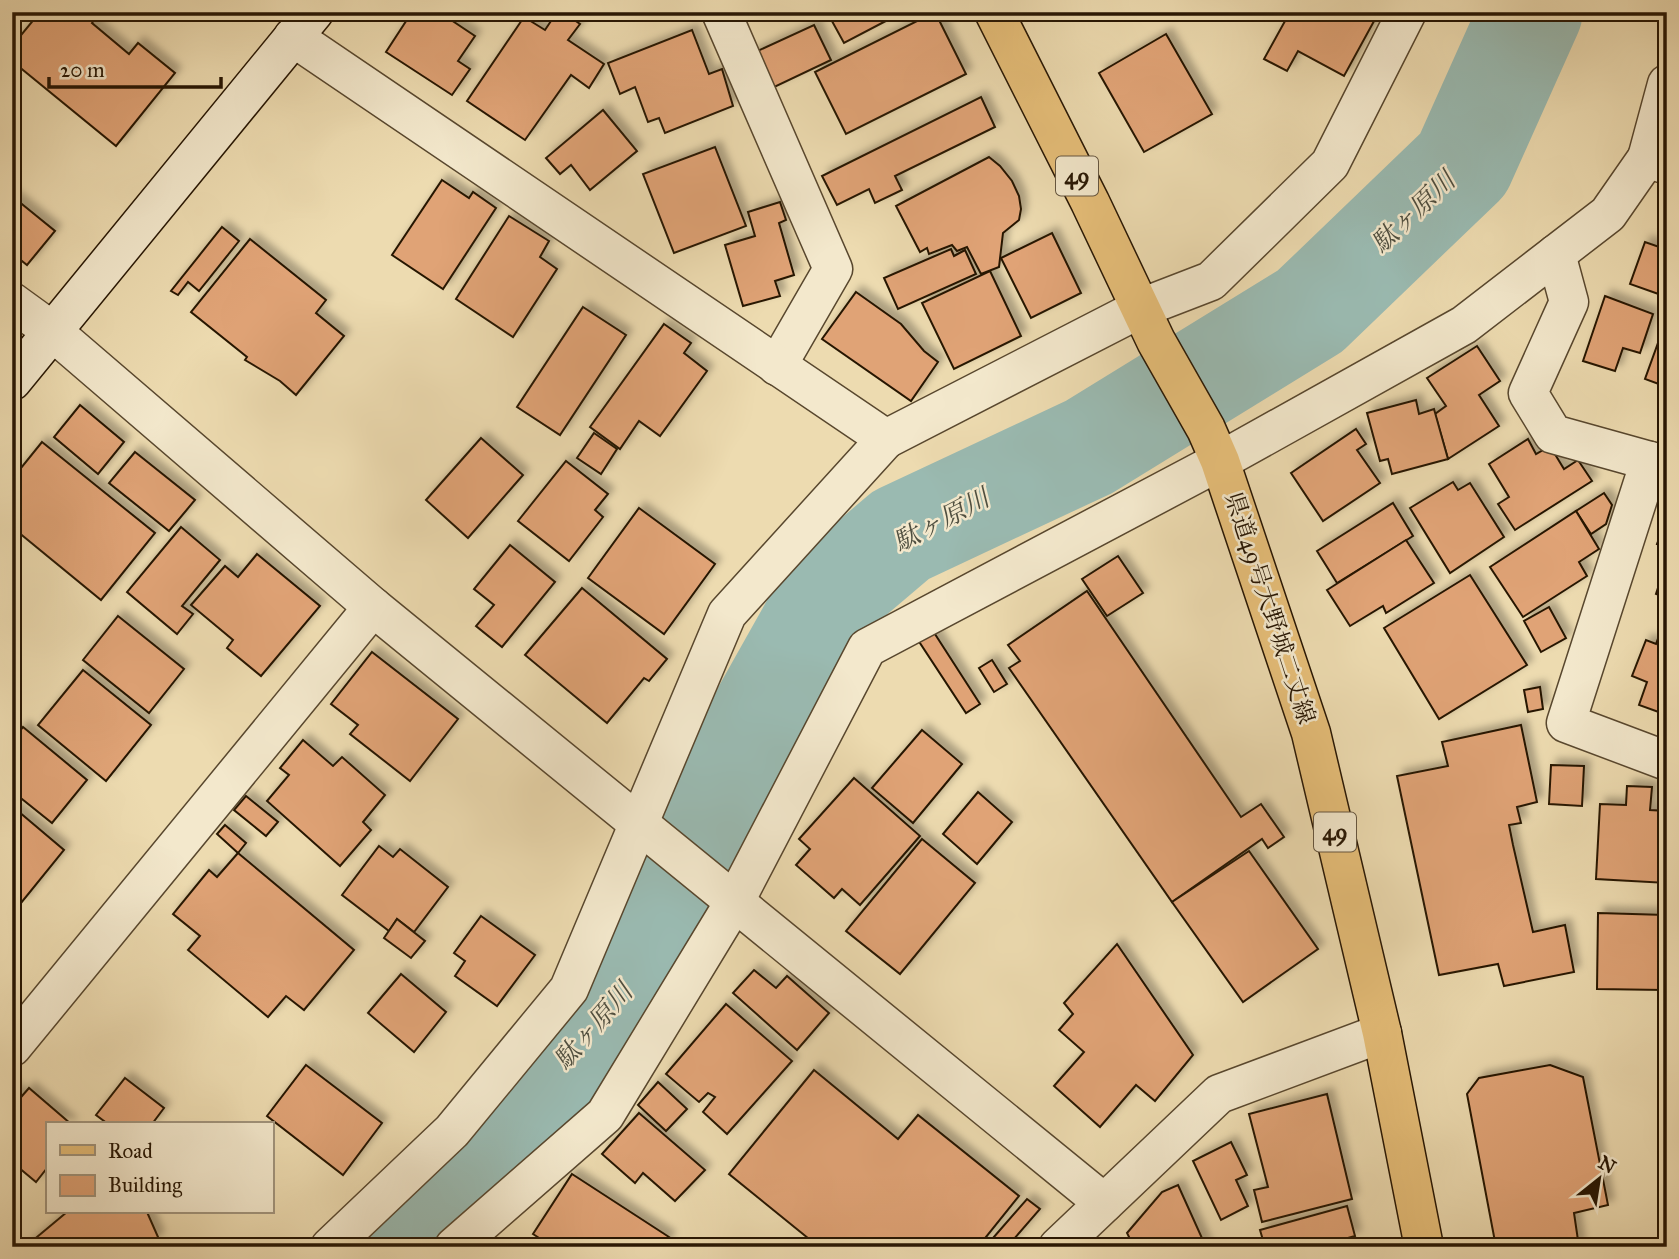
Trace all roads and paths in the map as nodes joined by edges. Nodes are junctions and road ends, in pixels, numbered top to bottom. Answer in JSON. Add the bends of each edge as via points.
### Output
{"nodes":[{"id":1,"x":721,"y":12,"type":"edge"},
{"id":2,"x":994,"y":12,"type":"edge"},
{"id":3,"x":1407,"y":12,"type":"edge"},
{"id":4,"x":303,"y":25,"type":"edge"},
{"id":5,"x":1667,"y":84,"type":"edge"},
{"id":6,"x":1657,"y":161,"type":"edge"},
{"id":7,"x":1556,"y":254,"type":"junction"},
{"id":8,"x":12,"y":302,"type":"edge"},
{"id":9,"x":1149,"y":325,"type":"junction"},
{"id":10,"x":52,"y":331,"type":"junction"},
{"id":11,"x":777,"y":366,"type":"junction"},
{"id":12,"x":12,"y":381,"type":"edge"},
{"id":13,"x":886,"y":439,"type":"junction"},
{"id":14,"x":1213,"y":445,"type":"junction"},
{"id":15,"x":1658,"y":464,"type":"edge"},
{"id":16,"x":373,"y":607,"type":"junction"},
{"id":17,"x":1667,"y":761,"type":"edge"},
{"id":18,"x":649,"y":831,"type":"junction"},
{"id":19,"x":725,"y":893,"type":"junction"},
{"id":20,"x":1382,"y":1033,"type":"junction"},
{"id":21,"x":12,"y":1047,"type":"edge"},
{"id":22,"x":1104,"y":1203,"type":"junction"},
{"id":23,"x":330,"y":1247,"type":"edge"},
{"id":24,"x":454,"y":1247,"type":"edge"},
{"id":25,"x":1058,"y":1247,"type":"edge"},
{"id":26,"x":1424,"y":1247,"type":"edge"}],
"edges":[{"from":1,"to":11,"type":"street","via":[[833,270]]},
{"from":2,"to":9,"type":"main road","name":"県道49号大野城二丈線","number":"49"},
{"from":3,"to":9,"type":"street","via":[[1331,164],[1211,281]]},
{"from":4,"to":10,"type":"street"},
{"from":4,"to":11,"type":"street"},
{"from":5,"to":6,"type":"street"},
{"from":6,"to":7,"type":"street","via":[[1608,214]]},
{"from":7,"to":14,"type":"street","via":[[1464,325]]},
{"from":7,"to":15,"type":"street","via":[[1569,302],[1528,393],[1553,435]]},
{"from":8,"to":10,"type":"street"},
{"from":9,"to":13,"type":"street"},
{"from":9,"to":14,"type":"main road","name":"県道49号大野城二丈線","number":"49"},
{"from":10,"to":12,"type":"street"},
{"from":10,"to":16,"type":"street"},
{"from":11,"to":13,"type":"street"},
{"from":13,"to":18,"type":"street","via":[[727,614]]},
{"from":14,"to":19,"type":"street","via":[[867,648]]},
{"from":14,"to":20,"type":"main road","name":"県道49号大野城二丈線","number":"49","via":[[1311,733]]},
{"from":15,"to":17,"type":"street","via":[[1566,723]]},
{"from":16,"to":18,"type":"street"},
{"from":16,"to":21,"type":"street"},
{"from":18,"to":19,"type":"street"},
{"from":18,"to":23,"type":"street","via":[[569,989],[452,1131]]},
{"from":19,"to":22,"type":"street"},
{"from":19,"to":24,"type":"street","via":[[605,1115]]},
{"from":20,"to":22,"type":"street","via":[[1219,1094]]},
{"from":20,"to":26,"type":"main road","name":"県道49号大野城二丈線","number":"49"},
{"from":22,"to":25,"type":"street"}]}
